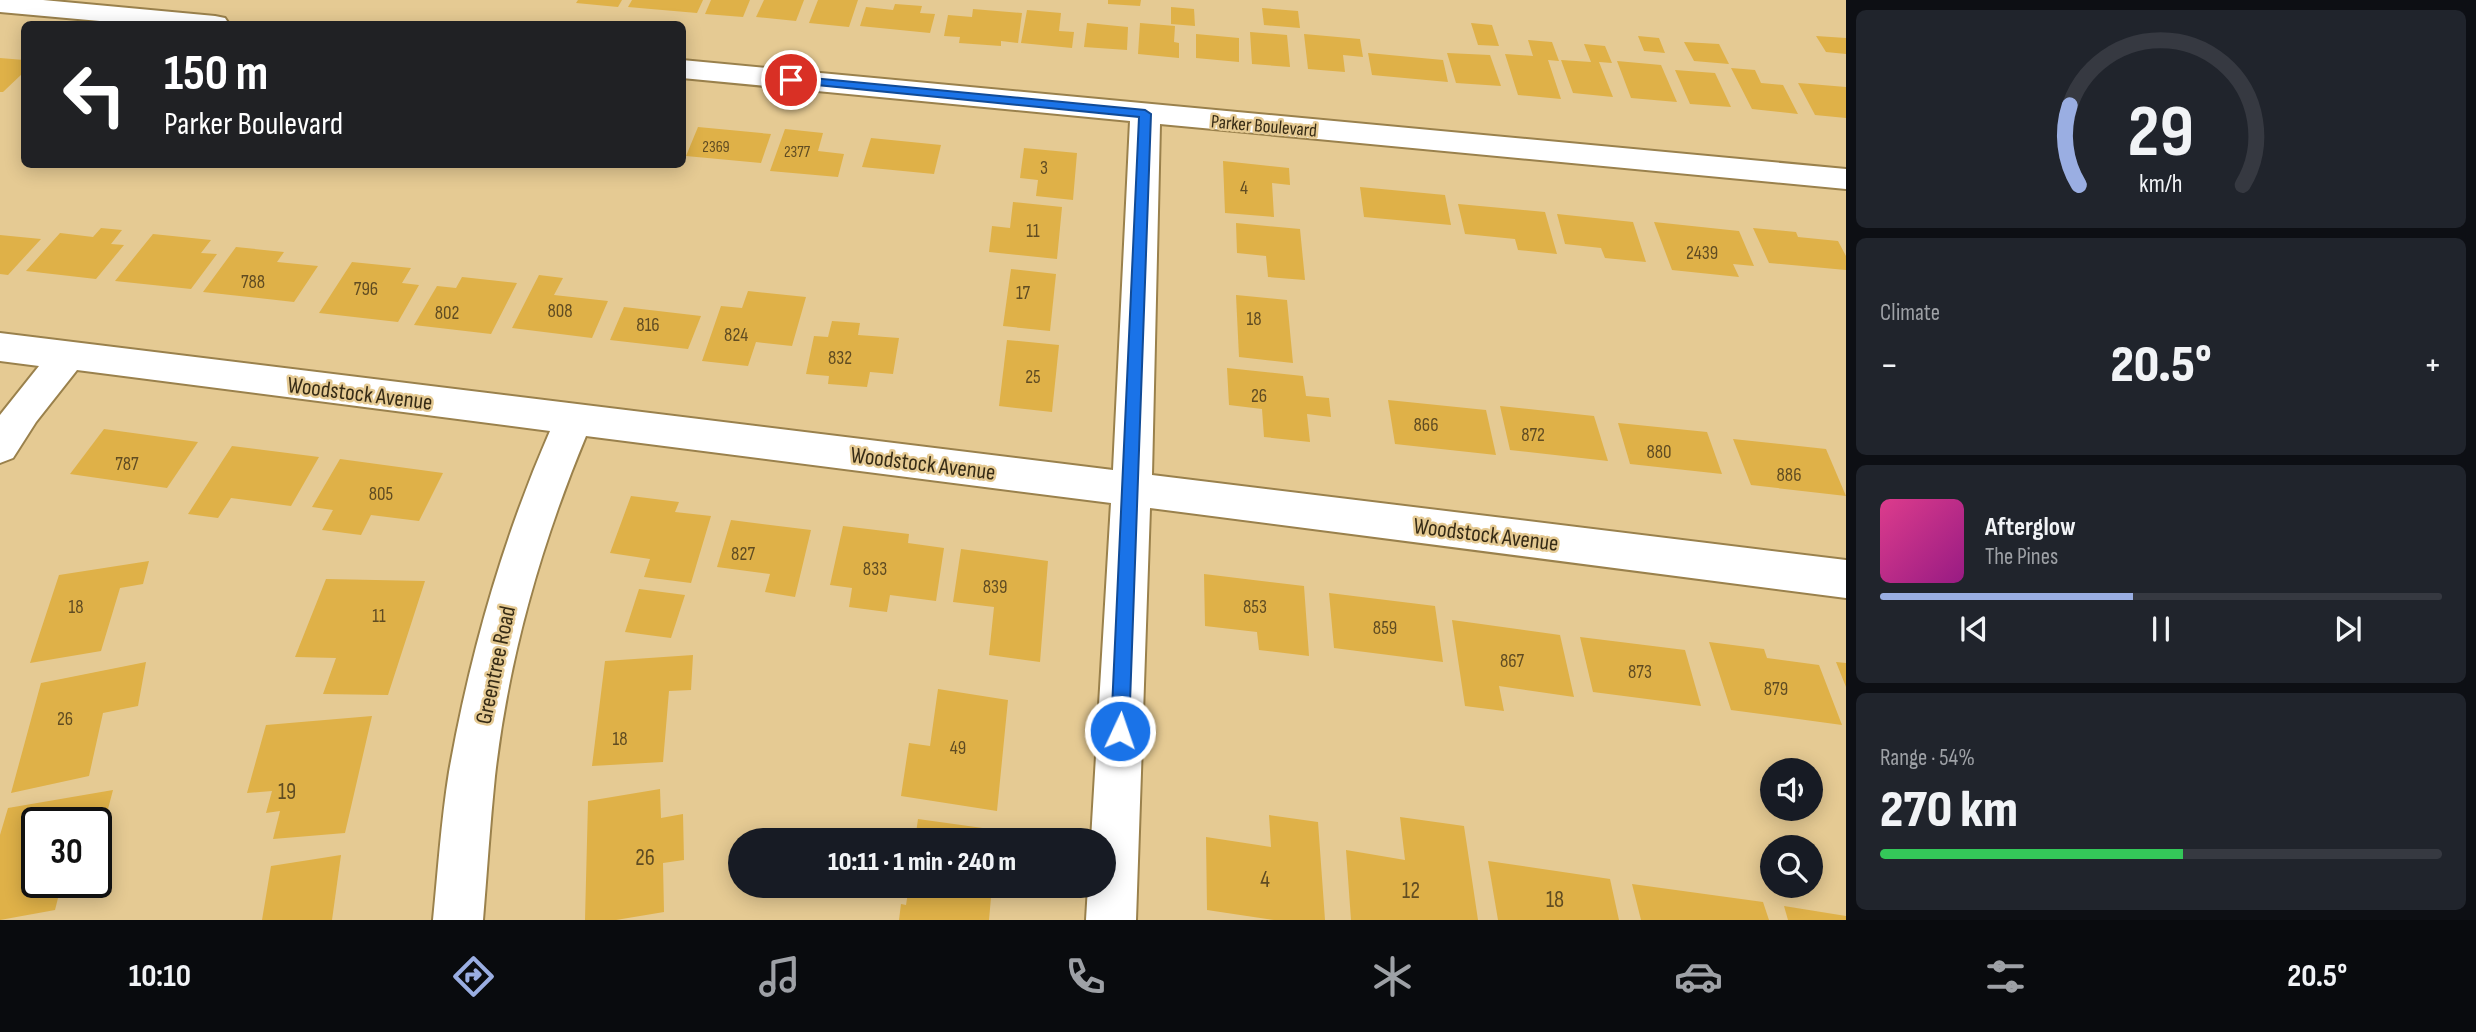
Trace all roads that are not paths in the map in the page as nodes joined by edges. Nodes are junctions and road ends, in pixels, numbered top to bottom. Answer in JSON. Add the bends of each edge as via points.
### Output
{"nodes":[{"id":1,"x":0,"y":4,"type":"edge"},
{"id":2,"x":183,"y":21,"type":"edge"},
{"id":3,"x":686,"y":69,"type":"edge"},
{"id":4,"x":1145,"y":114,"type":"junction"},
{"id":5,"x":1846,"y":179,"type":"edge"},
{"id":6,"x":0,"y":347,"type":"edge"},
{"id":7,"x":68,"y":356,"type":"junction"},
{"id":8,"x":575,"y":420,"type":"junction"},
{"id":9,"x":0,"y":447,"type":"edge"},
{"id":10,"x":1131,"y":489,"type":"junction"},
{"id":11,"x":1846,"y":579,"type":"edge"},
{"id":12,"x":458,"y":920,"type":"edge"},
{"id":13,"x":1111,"y":920,"type":"edge"}],
"edges":[{"from":1,"to":2,"type":"street"},
{"from":3,"to":4,"type":"street","name":"Parker Boulevard"},
{"from":4,"to":5,"type":"street","name":"Parker Boulevard"},
{"from":4,"to":10,"type":"street"},
{"from":6,"to":7,"type":"street","name":"Woodstock Avenue"},
{"from":7,"to":8,"type":"street","name":"Woodstock Avenue"},
{"from":7,"to":9,"type":"street"},
{"from":8,"to":10,"type":"street","name":"Woodstock Avenue"},
{"from":8,"to":12,"type":"street","name":"Greentree Road","via":[[533,522],[498,638],[472,774]]},
{"from":10,"to":11,"type":"street","name":"Woodstock Avenue"},
{"from":10,"to":13,"type":"street"}]}
